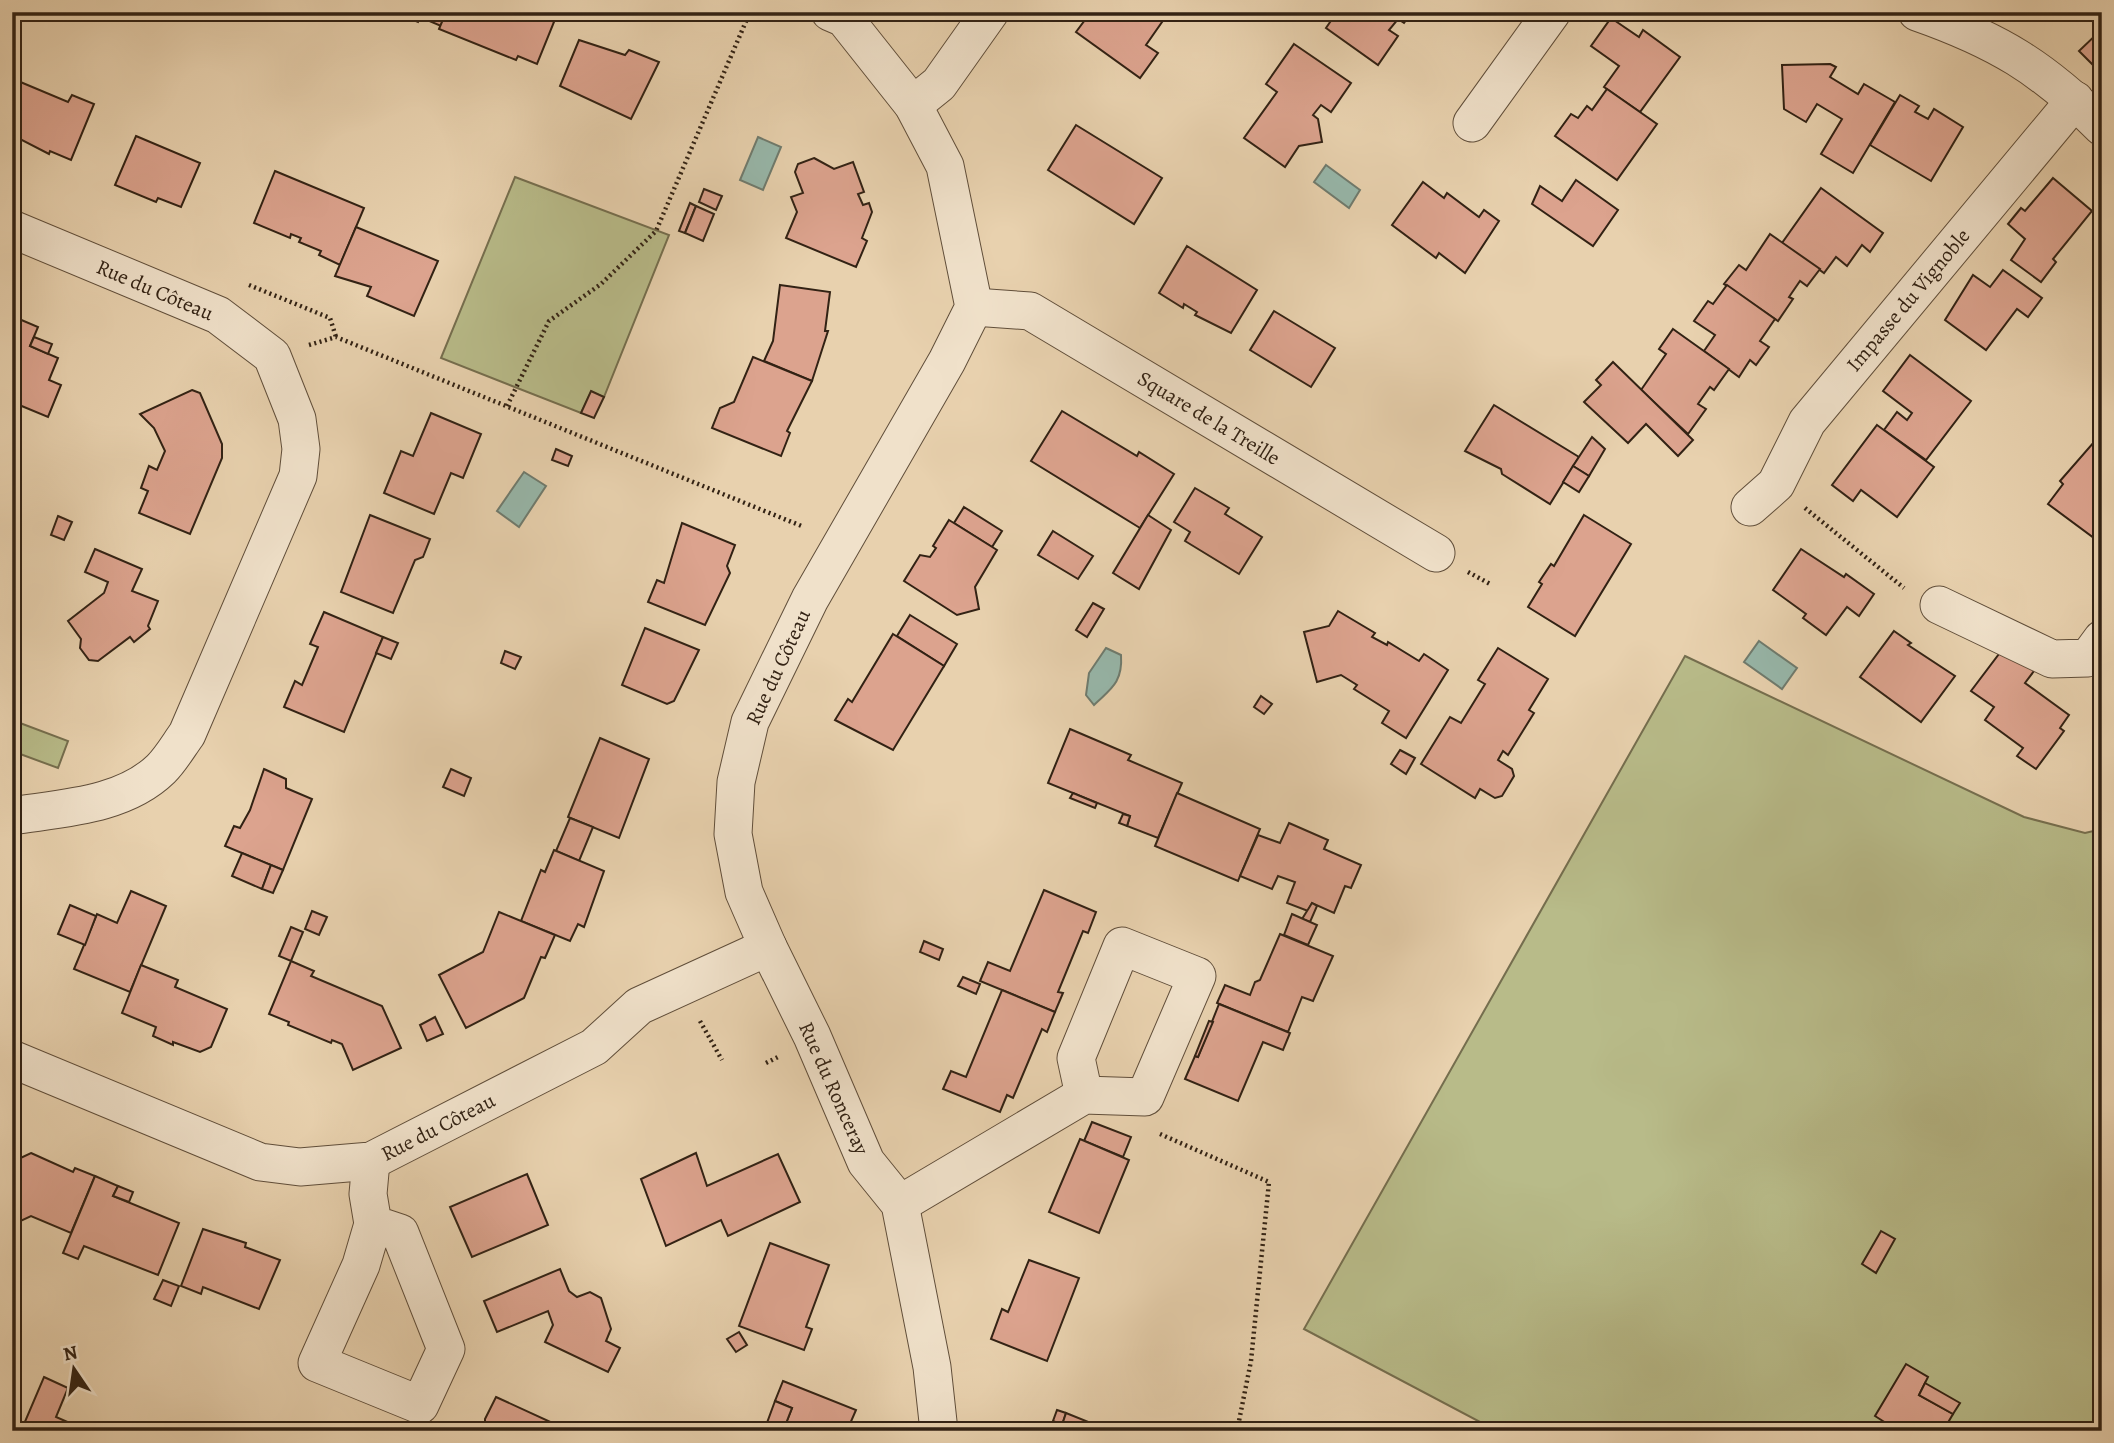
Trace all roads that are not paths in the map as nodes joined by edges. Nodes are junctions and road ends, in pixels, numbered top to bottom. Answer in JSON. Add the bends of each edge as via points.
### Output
{"nodes":[{"id":1,"x":830,"y":12,"type":"edge"},
{"id":2,"x":990,"y":12,"type":"edge"},
{"id":3,"x":1552,"y":12,"type":"edge"},
{"id":4,"x":1917,"y":12,"type":"edge"},
{"id":5,"x":2075,"y":100,"type":"junction"},
{"id":6,"x":913,"y":105,"type":"junction"},
{"id":7,"x":1472,"y":123,"type":"dead end"},
{"id":8,"x":2102,"y":127,"type":"edge"},
{"id":9,"x":12,"y":229,"type":"edge"},
{"id":10,"x":974,"y":307,"type":"junction"},
{"id":11,"x":1763,"y":495,"type":"road end"},
{"id":12,"x":1436,"y":553,"type":"dead end"},
{"id":13,"x":1939,"y":605,"type":"road end"},
{"id":14,"x":2102,"y":639,"type":"edge"},
{"id":15,"x":12,"y":816,"type":"edge"},
{"id":16,"x":768,"y":947,"type":"junction"},
{"id":17,"x":12,"y":1059,"type":"edge"},
{"id":18,"x":1084,"y":1095,"type":"junction"},
{"id":19,"x":371,"y":1161,"type":"junction"},
{"id":20,"x":900,"y":1204,"type":"junction"},
{"id":21,"x":373,"y":1224,"type":"junction"},
{"id":22,"x":939,"y":1431,"type":"edge"}],
"edges":[{"from":1,"to":6,"type":"street","via":[[844,18]]},
{"from":2,"to":6,"type":"street","via":[[939,83]]},
{"from":3,"to":7,"type":"street"},
{"from":4,"to":5,"type":"street","via":[[1992,40]]},
{"from":5,"to":8,"type":"street"},
{"from":5,"to":11,"type":"street","name":"Impasse du Vignoble","via":[[1807,422]]},
{"from":6,"to":10,"type":"street","via":[[945,166]]},
{"from":9,"to":15,"type":"street","name":"Rue du Côteau","via":[[218,315],[272,356],[298,419],[301,449],[298,475],[187,734],[161,769],[134,789],[98,802]]},
{"from":10,"to":12,"type":"street","name":"Square de la Treille","via":[[1030,311]]},
{"from":10,"to":16,"type":"street","name":"Rue du Côteau","via":[[759,699],[736,782],[733,834],[744,892]]},
{"from":13,"to":14,"type":"street","via":[[2052,659],[2088,657]]},
{"from":16,"to":19,"type":"street","name":"Rue du Côteau","via":[[639,1006],[594,1047]]},
{"from":16,"to":20,"type":"street","name":"Rue du Ronceray","via":[[866,1162]]},
{"from":17,"to":19,"type":"street","name":"Rue du Côteau","via":[[260,1162],[300,1167]]},
{"from":18,"to":18,"type":"street","via":[[1145,1097],[1197,976],[1122,946],[1076,1058]]},
{"from":18,"to":20,"type":"street"},
{"from":19,"to":21,"type":"street","via":[[368,1194]]},
{"from":20,"to":22,"type":"street","name":"Rue du Ronceray","via":[[932,1367]]},
{"from":21,"to":21,"type":"street","via":[[361,1265],[317,1363],[420,1405],[446,1349],[400,1233]]}]}
